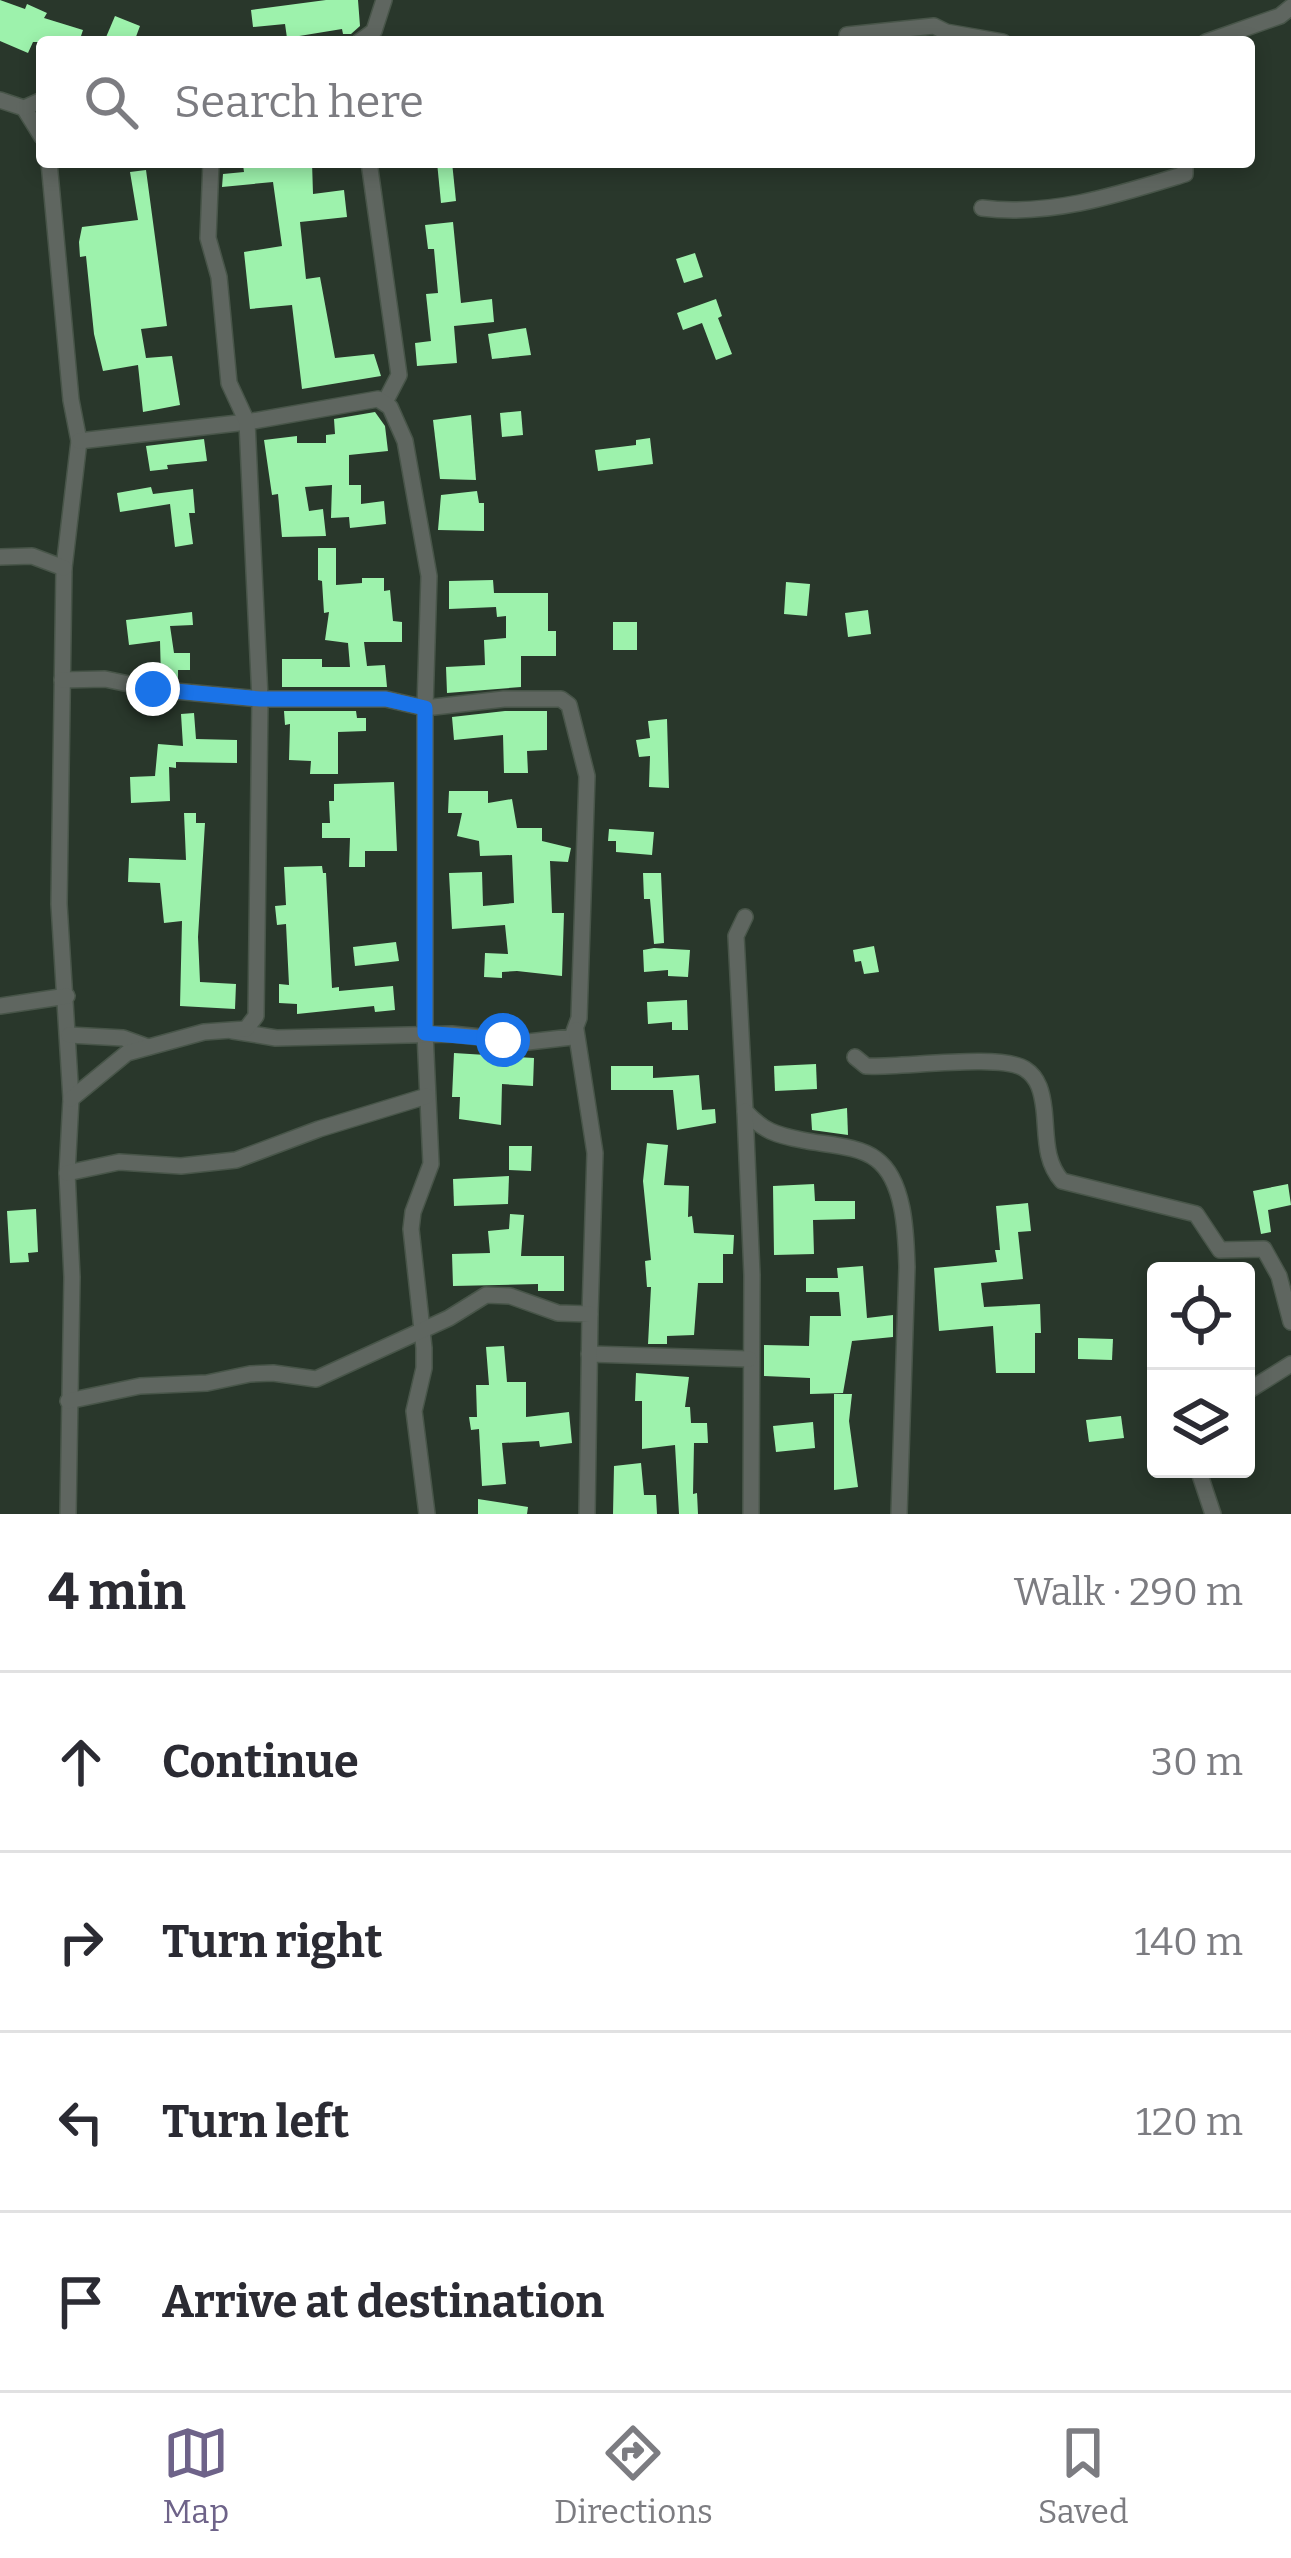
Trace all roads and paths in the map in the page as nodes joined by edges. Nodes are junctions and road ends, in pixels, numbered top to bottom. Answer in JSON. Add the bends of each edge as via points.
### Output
{"nodes":[{"id":1,"x":384,"y":0,"type":"edge"},
{"id":2,"x":1291,"y":7,"type":"edge"},
{"id":3,"x":847,"y":35,"type":"dead end"},
{"id":4,"x":368,"y":36,"type":"edge"},
{"id":5,"x":969,"y":36,"type":"edge"},
{"id":6,"x":1223,"y":36,"type":"edge"},
{"id":7,"x":0,"y":100,"type":"edge"},
{"id":8,"x":36,"y":103,"type":"edge"},
{"id":9,"x":24,"y":108,"type":"junction"},
{"id":10,"x":36,"y":127,"type":"edge"},
{"id":11,"x":50,"y":168,"type":"edge"},
{"id":12,"x":211,"y":168,"type":"edge"},
{"id":13,"x":370,"y":168,"type":"edge"},
{"id":14,"x":1185,"y":168,"type":"edge"},
{"id":15,"x":982,"y":208,"type":"dead end"},
{"id":16,"x":385,"y":401,"type":"junction"},
{"id":17,"x":247,"y":422,"type":"junction"},
{"id":18,"x":79,"y":441,"type":"junction"},
{"id":19,"x":0,"y":557,"type":"edge"},
{"id":20,"x":64,"y":568,"type":"junction"},
{"id":21,"x":62,"y":680,"type":"junction"},
{"id":22,"x":260,"y":699,"type":"junction"},
{"id":23,"x":425,"y":708,"type":"junction"},
{"id":24,"x":745,"y":916,"type":"dead end"},
{"id":25,"x":67,"y":996,"type":"junction"},
{"id":26,"x":0,"y":1006,"type":"edge"},
{"id":27,"x":576,"y":1030,"type":"junction"},
{"id":28,"x":233,"y":1031,"type":"junction"},
{"id":29,"x":425,"y":1033,"type":"junction"},
{"id":30,"x":69,"y":1035,"type":"junction"},
{"id":31,"x":151,"y":1048,"type":"junction"},
{"id":32,"x":855,"y":1057,"type":"dead end"},
{"id":33,"x":427,"y":1096,"type":"junction"},
{"id":34,"x":71,"y":1099,"type":"junction"},
{"id":35,"x":745,"y":1111,"type":"junction"},
{"id":36,"x":67,"y":1174,"type":"junction"},
{"id":37,"x":590,"y":1314,"type":"junction"},
{"id":38,"x":1291,"y":1322,"type":"edge"},
{"id":39,"x":422,"y":1328,"type":"junction"},
{"id":40,"x":589,"y":1354,"type":"junction"},
{"id":41,"x":749,"y":1359,"type":"junction"},
{"id":42,"x":1291,"y":1364,"type":"edge"},
{"id":43,"x":1255,"y":1386,"type":"edge"},
{"id":44,"x":68,"y":1401,"type":"junction"},
{"id":45,"x":1201,"y":1478,"type":"edge"},
{"id":46,"x":68,"y":1514,"type":"edge"},
{"id":47,"x":427,"y":1514,"type":"edge"},
{"id":48,"x":587,"y":1514,"type":"edge"},
{"id":49,"x":751,"y":1514,"type":"edge"},
{"id":50,"x":899,"y":1514,"type":"edge"},
{"id":51,"x":1213,"y":1514,"type":"edge"}],
"edges":[{"from":1,"to":4,"type":"street"},
{"from":2,"to":6,"type":"street"},
{"from":3,"to":5,"type":"street","via":[[934,26]]},
{"from":7,"to":9,"type":"street"},
{"from":8,"to":9,"type":"street"},
{"from":9,"to":10,"type":"street"},
{"from":11,"to":18,"type":"street"},
{"from":12,"to":17,"type":"street","via":[[208,238],[229,382]]},
{"from":13,"to":16,"type":"street","via":[[399,375]]},
{"from":14,"to":15,"type":"street","via":[[1063,206]]},
{"from":16,"to":17,"type":"street"},
{"from":16,"to":23,"type":"street","via":[[405,441],[429,576]]},
{"from":17,"to":18,"type":"street"},
{"from":17,"to":22,"type":"street"},
{"from":18,"to":20,"type":"street"},
{"from":19,"to":20,"type":"street","via":[[32,556]]},
{"from":20,"to":21,"type":"street"},
{"from":21,"to":22,"type":"street"},
{"from":21,"to":25,"type":"street","via":[[59,949]]},
{"from":22,"to":23,"type":"street","via":[[386,699]]},
{"from":22,"to":28,"type":"street","via":[[256,1016]]},
{"from":23,"to":27,"type":"street","via":[[504,699],[569,705],[587,776]]},
{"from":23,"to":29,"type":"street"},
{"from":24,"to":35,"type":"street","via":[[736,936]]},
{"from":25,"to":26,"type":"street"},
{"from":25,"to":30,"type":"street"},
{"from":27,"to":29,"type":"street","via":[[562,1040],[528,1042]]},
{"from":27,"to":37,"type":"street","via":[[595,1153]]},
{"from":28,"to":29,"type":"street","via":[[276,1038]]},
{"from":28,"to":31,"type":"street"},
{"from":29,"to":33,"type":"street"},
{"from":30,"to":31,"type":"street"},
{"from":30,"to":34,"type":"street"},
{"from":31,"to":34,"type":"street","via":[[118,1059]]},
{"from":32,"to":38,"type":"street","via":[[866,1066],[997,1060],[1030,1071],[1042,1090],[1047,1148],[1062,1180],[1196,1214],[1220,1250],[1264,1249]]},
{"from":33,"to":36,"type":"street","via":[[236,1160],[119,1162]]},
{"from":33,"to":39,"type":"street","via":[[431,1164],[411,1229]]},
{"from":34,"to":36,"type":"street"},
{"from":35,"to":41,"type":"street"},
{"from":35,"to":50,"type":"street","via":[[767,1133],[861,1152],[890,1175],[906,1232]]},
{"from":36,"to":44,"type":"street"},
{"from":37,"to":39,"type":"street","via":[[486,1295]]},
{"from":37,"to":40,"type":"street"},
{"from":39,"to":44,"type":"street","via":[[316,1379],[250,1374]]},
{"from":39,"to":47,"type":"street","via":[[414,1411]]},
{"from":40,"to":41,"type":"street"},
{"from":40,"to":48,"type":"street"},
{"from":41,"to":49,"type":"street"},
{"from":42,"to":43,"type":"street"},
{"from":44,"to":46,"type":"street"},
{"from":45,"to":51,"type":"street"}]}
